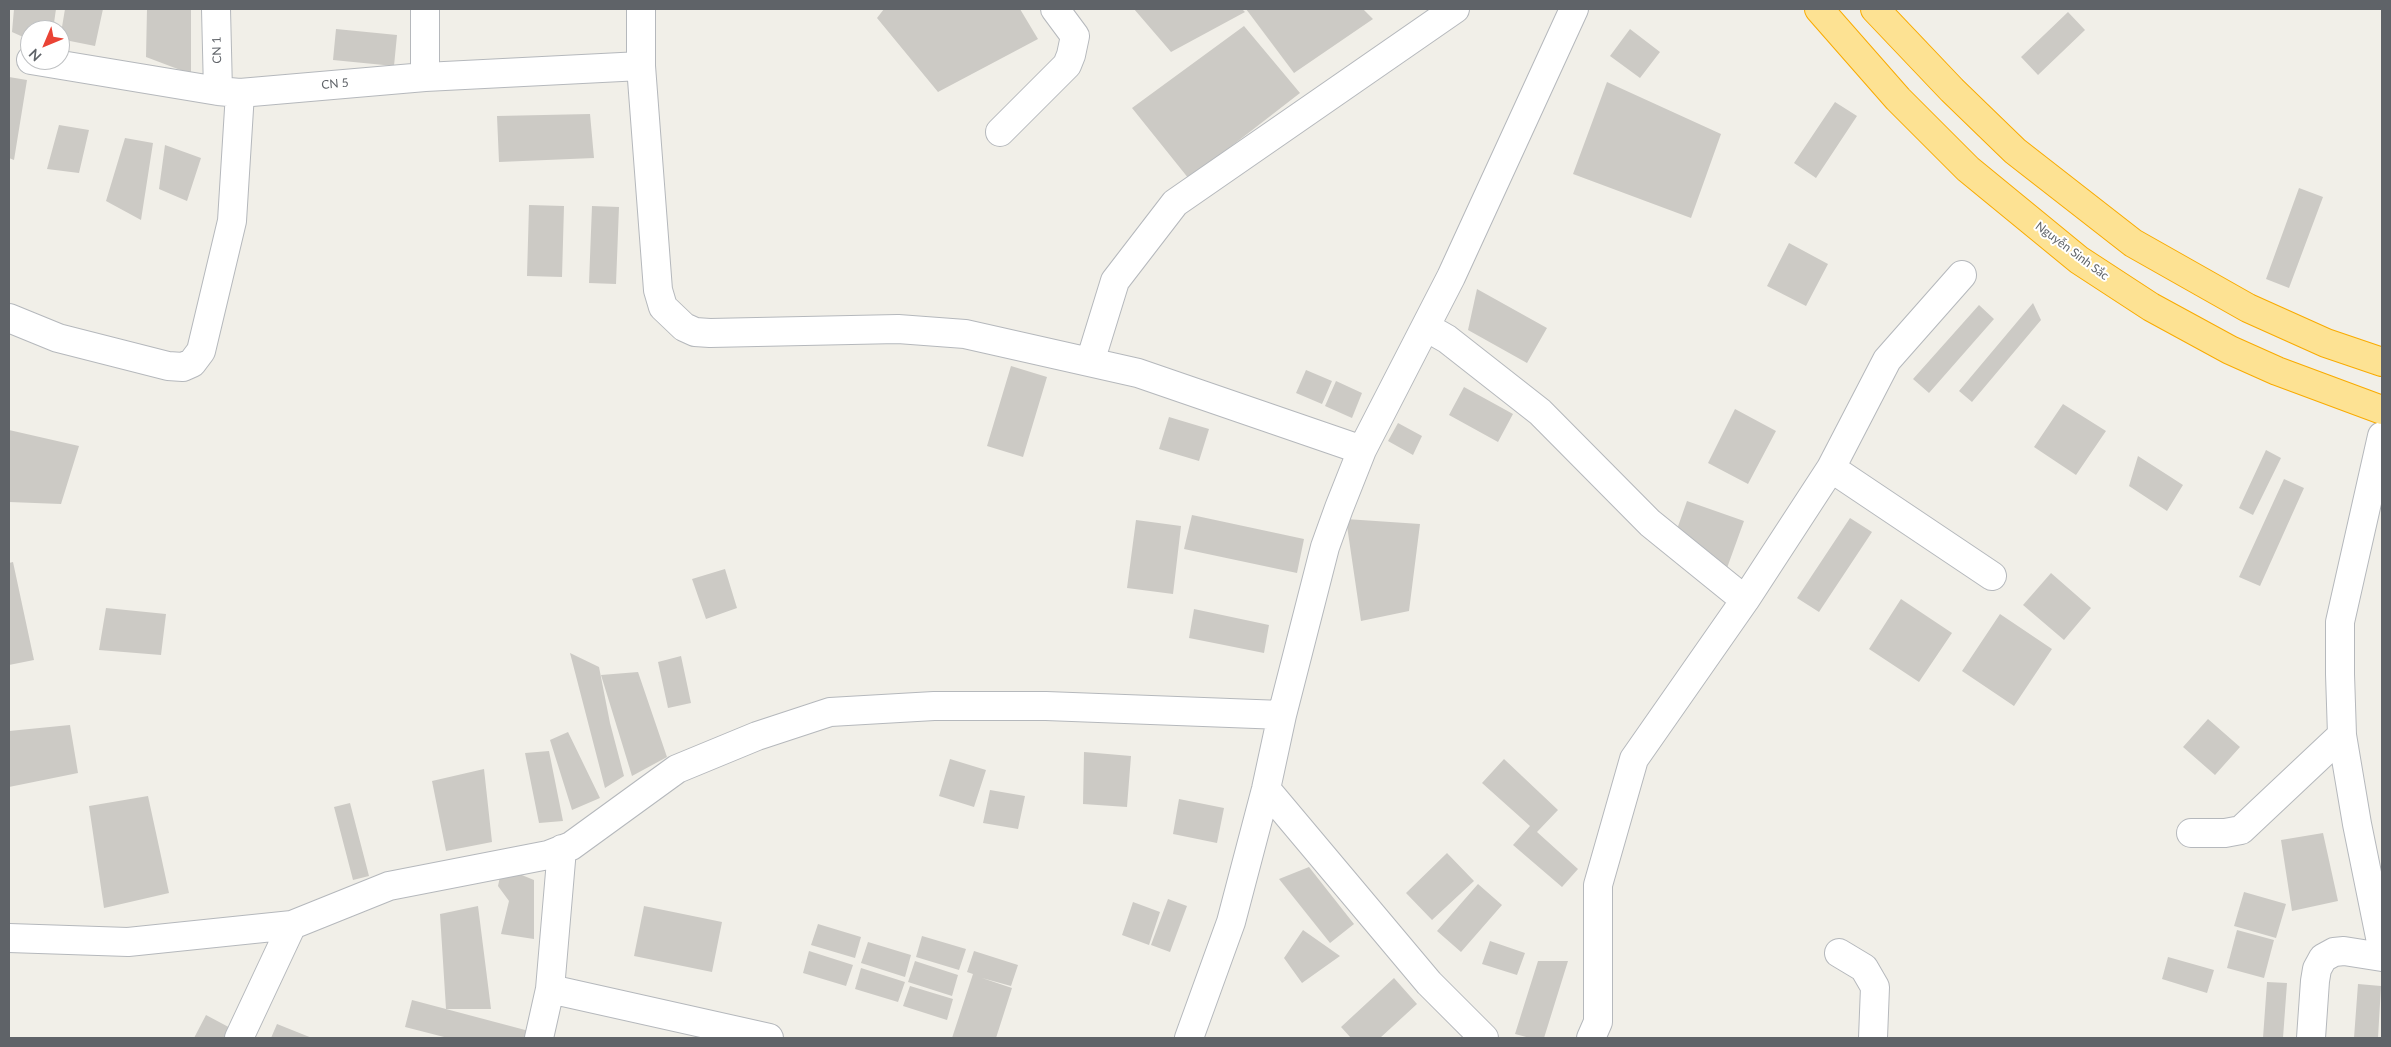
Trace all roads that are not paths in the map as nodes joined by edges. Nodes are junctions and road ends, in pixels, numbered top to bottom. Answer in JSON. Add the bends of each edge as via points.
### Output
{"nodes":[{"id":1,"x":216,"y":9,"type":"edge"},
{"id":2,"x":425,"y":9,"type":"edge"},
{"id":3,"x":641,"y":9,"type":"edge"},
{"id":4,"x":1056,"y":9,"type":"edge"},
{"id":5,"x":1455,"y":9,"type":"edge"},
{"id":6,"x":1574,"y":9,"type":"edge"},
{"id":7,"x":1819,"y":9,"type":"edge"},
{"id":8,"x":1875,"y":9,"type":"edge"},
{"id":9,"x":70,"y":66,"type":"edge"},
{"id":10,"x":642,"y":66,"type":"junction"},
{"id":11,"x":425,"y":77,"type":"junction"},
{"id":12,"x":229,"y":92,"type":"junction"},
{"id":13,"x":1000,"y":132,"type":"dead end"},
{"id":14,"x":1962,"y":275,"type":"dead end"},
{"id":15,"x":9,"y":318,"type":"edge"},
{"id":16,"x":1426,"y":327,"type":"junction"},
{"id":17,"x":1090,"y":362,"type":"junction"},
{"id":18,"x":2382,"y":362,"type":"edge"},
{"id":19,"x":2382,"y":410,"type":"edge"},
{"id":20,"x":2382,"y":436,"type":"edge"},
{"id":21,"x":1362,"y":450,"type":"junction"},
{"id":22,"x":1831,"y":468,"type":"junction"},
{"id":23,"x":1992,"y":576,"type":"dead end"},
{"id":24,"x":1745,"y":600,"type":"junction"},
{"id":25,"x":1282,"y":715,"type":"junction"},
{"id":26,"x":2342,"y":735,"type":"junction"},
{"id":27,"x":1266,"y":789,"type":"junction"},
{"id":28,"x":2191,"y":833,"type":"dead end"},
{"id":29,"x":562,"y":849,"type":"junction"},
{"id":30,"x":292,"y":925,"type":"junction"},
{"id":31,"x":9,"y":938,"type":"edge"},
{"id":32,"x":2382,"y":947,"type":"edge"},
{"id":33,"x":1839,"y":953,"type":"dead end"},
{"id":34,"x":2382,"y":958,"type":"edge"},
{"id":35,"x":550,"y":989,"type":"junction"},
{"id":36,"x":238,"y":1038,"type":"edge"},
{"id":37,"x":539,"y":1038,"type":"edge"},
{"id":38,"x":769,"y":1038,"type":"edge"},
{"id":39,"x":1189,"y":1038,"type":"edge"},
{"id":40,"x":1484,"y":1038,"type":"edge"},
{"id":41,"x":1591,"y":1038,"type":"edge"},
{"id":42,"x":1873,"y":1038,"type":"edge"},
{"id":43,"x":2311,"y":1038,"type":"edge"}],
"edges":[{"from":1,"to":12,"type":"street","name":"CN 1"},
{"from":2,"to":11,"type":"street"},
{"from":3,"to":10,"type":"street"},
{"from":4,"to":13,"type":"street","via":[[1075,36],[1071,56],[1067,64]]},
{"from":5,"to":17,"type":"street","via":[[1175,203],[1115,281]]},
{"from":6,"to":16,"type":"street"},
{"from":7,"to":19,"type":"highway","name":"Nguyễn Sinh Sắc","via":[[1898,99],[1968,169],[2079,260],[2151,308],[2230,350]]},
{"from":8,"to":18,"type":"highway","via":[[2015,151],[2133,243],[2248,308],[2326,343]]},
{"from":9,"to":12,"type":"street","name":"CN 5"},
{"from":10,"to":11,"type":"street","name":"CN 5"},
{"from":10,"to":17,"type":"street","via":[[658,290],[662,307],[684,327],[710,333],[898,329],[965,334]]},
{"from":11,"to":12,"type":"street","name":"CN 5"},
{"from":12,"to":15,"type":"street","name":"CN 1","via":[[232,221],[201,351],[192,363],[182,367],[168,366],[58,338]]},
{"from":14,"to":22,"type":"street","via":[[1886,360]]},
{"from":16,"to":21,"type":"street"},
{"from":16,"to":24,"type":"street","via":[[1447,339],[1540,412],[1650,523]]},
{"from":17,"to":21,"type":"street","via":[[1138,373]]},
{"from":20,"to":26,"type":"street","via":[[2340,622]]},
{"from":21,"to":25,"type":"street","via":[[1325,547]]},
{"from":22,"to":23,"type":"street"},
{"from":22,"to":24,"type":"street"},
{"from":24,"to":41,"type":"street","via":[[1634,759],[1598,885],[1598,1022]]},
{"from":25,"to":27,"type":"street"},
{"from":25,"to":29,"type":"street","via":[[1018,706],[934,706],[830,712],[757,736],[678,769],[608,822]]},
{"from":26,"to":28,"type":"street","via":[[2241,830],[2225,834]]},
{"from":26,"to":32,"type":"street"},
{"from":27,"to":39,"type":"street","via":[[1231,922]]},
{"from":27,"to":40,"type":"street","via":[[1429,983]]},
{"from":29,"to":30,"type":"street","via":[[548,855],[389,886]]},
{"from":29,"to":35,"type":"street"},
{"from":30,"to":31,"type":"street","via":[[128,942]]},
{"from":30,"to":36,"type":"street"},
{"from":33,"to":42,"type":"street","via":[[1864,968],[1875,987]]},
{"from":34,"to":43,"type":"street","via":[[2344,952],[2334,952],[2323,958],[2315,981]]},
{"from":35,"to":37,"type":"street"},
{"from":35,"to":38,"type":"street"}]}
